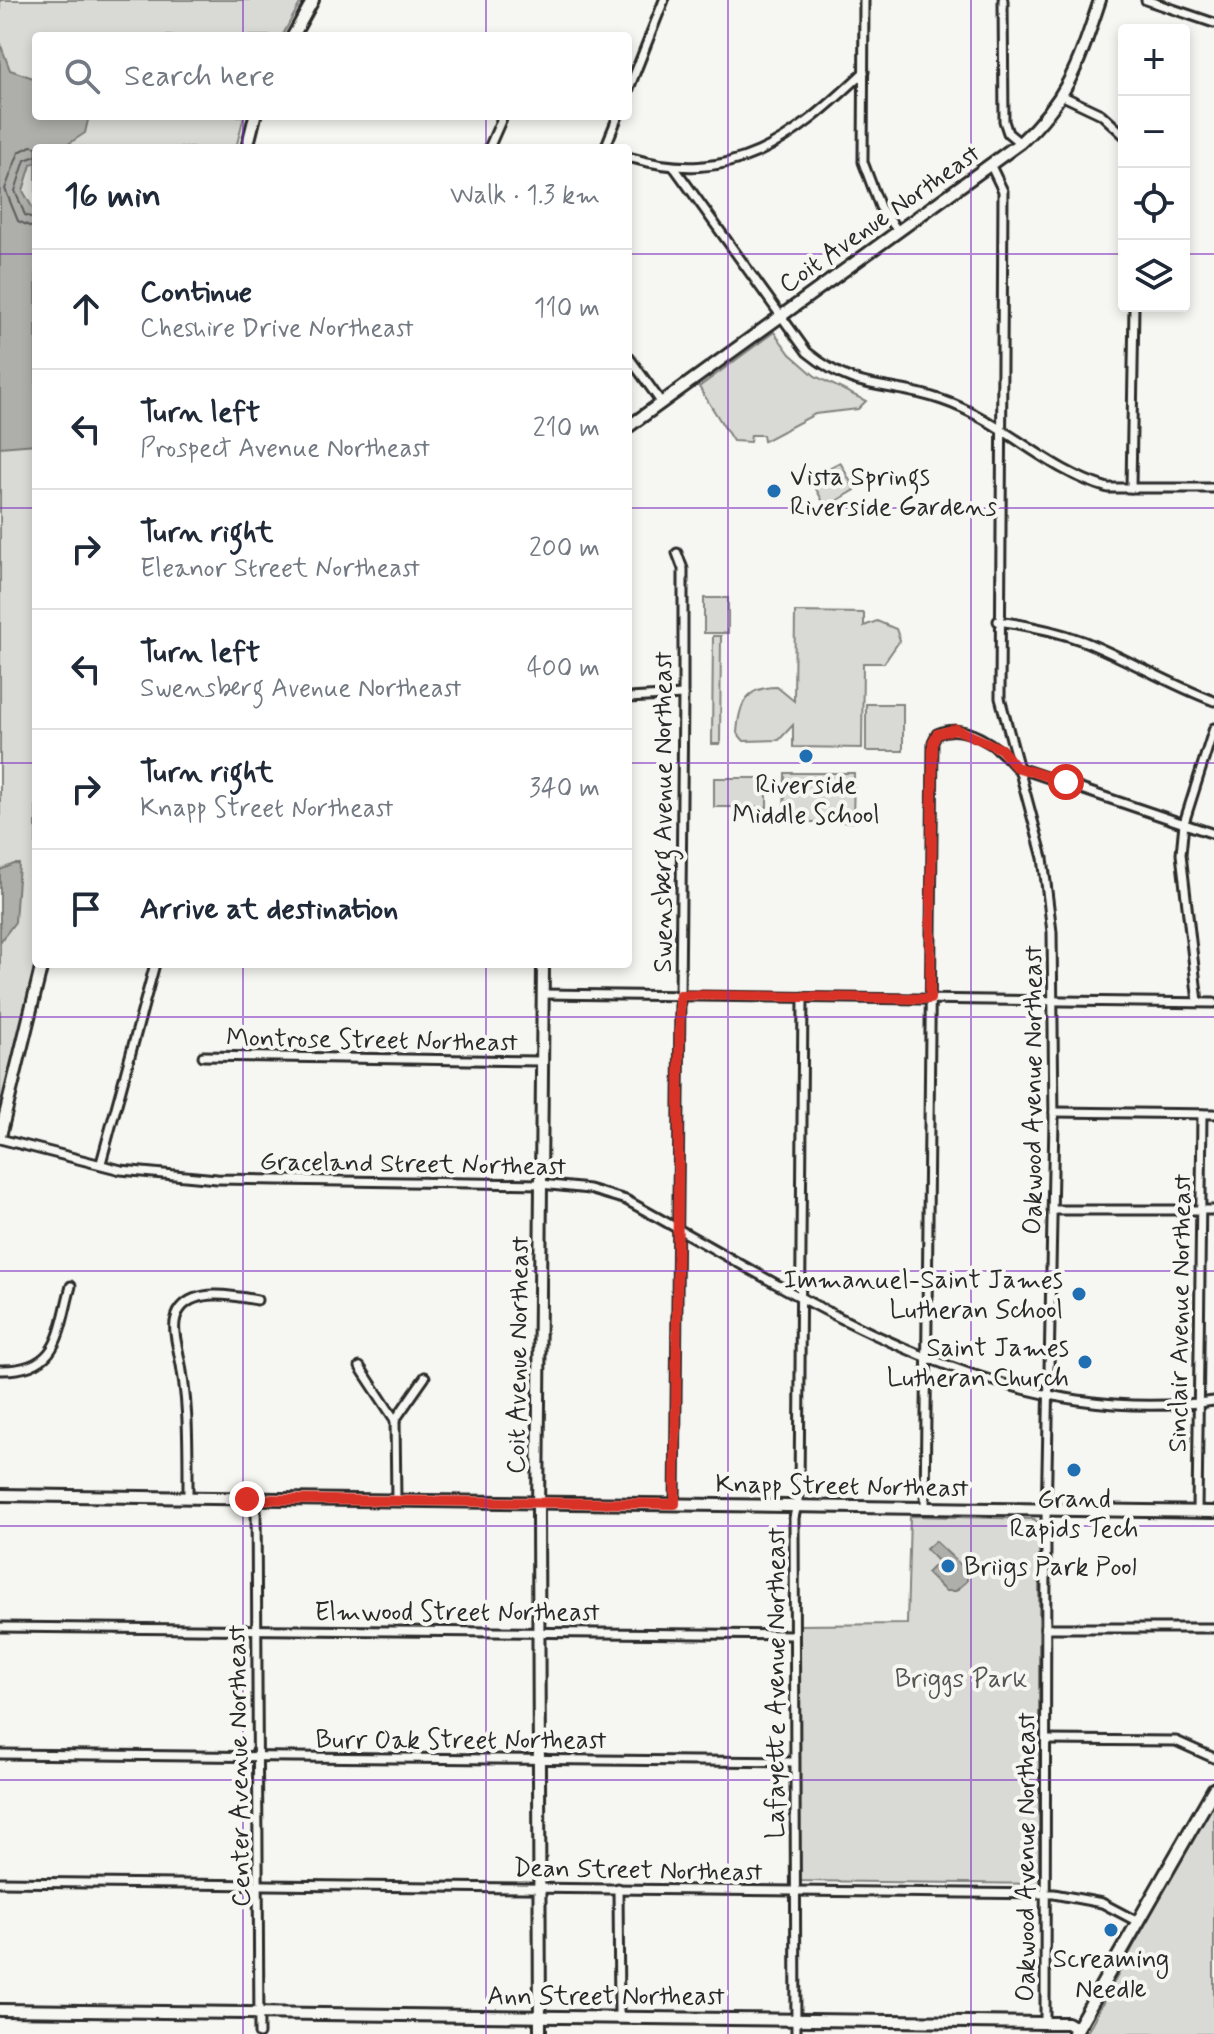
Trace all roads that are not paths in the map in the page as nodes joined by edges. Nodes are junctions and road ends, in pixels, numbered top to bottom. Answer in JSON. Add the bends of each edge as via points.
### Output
{"nodes":[{"id":1,"x":313,"y":0,"type":"edge"},
{"id":2,"x":664,"y":0,"type":"edge"},
{"id":3,"x":864,"y":0,"type":"edge"},
{"id":4,"x":1003,"y":0,"type":"edge"},
{"id":5,"x":1100,"y":0,"type":"edge"},
{"id":6,"x":1146,"y":0,"type":"edge"},
{"id":7,"x":1214,"y":23,"type":"edge"},
{"id":8,"x":295,"y":32,"type":"edge"},
{"id":9,"x":864,"y":72,"type":"junction"},
{"id":10,"x":632,"y":81,"type":"edge"},
{"id":11,"x":1063,"y":96,"type":"junction"},
{"id":12,"x":254,"y":120,"type":"edge"},
{"id":13,"x":501,"y":120,"type":"edge"},
{"id":14,"x":616,"y":120,"type":"edge"},
{"id":15,"x":1118,"y":130,"type":"edge"},
{"id":16,"x":1020,"y":143,"type":"junction"},
{"id":17,"x":248,"y":144,"type":"edge"},
{"id":18,"x":491,"y":144,"type":"edge"},
{"id":19,"x":607,"y":144,"type":"edge"},
{"id":20,"x":632,"y":158,"type":"edge"},
{"id":21,"x":991,"y":166,"type":"junction"},
{"id":22,"x":674,"y":167,"type":"junction"},
{"id":23,"x":898,"y":231,"type":"junction"},
{"id":24,"x":1134,"y":312,"type":"edge"},
{"id":25,"x":779,"y":316,"type":"junction"},
{"id":26,"x":632,"y":362,"type":"edge"},
{"id":27,"x":661,"y":402,"type":"junction"},
{"id":28,"x":632,"y":424,"type":"edge"},
{"id":29,"x":1000,"y":426,"type":"junction"},
{"id":30,"x":1131,"y":488,"type":"junction"},
{"id":31,"x":1214,"y":488,"type":"edge"},
{"id":32,"x":677,"y":553,"type":"dead end"},
{"id":33,"x":998,"y":621,"type":"junction"},
{"id":34,"x":683,"y":695,"type":"junction"},
{"id":35,"x":632,"y":698,"type":"edge"},
{"id":36,"x":1214,"y":701,"type":"edge"},
{"id":37,"x":1214,"y":728,"type":"edge"},
{"id":38,"x":1016,"y":767,"type":"junction"},
{"id":39,"x":1184,"y":823,"type":"junction"},
{"id":40,"x":1214,"y":834,"type":"edge"},
{"id":41,"x":41,"y":968,"type":"edge"},
{"id":42,"x":154,"y":968,"type":"edge"},
{"id":43,"x":543,"y":968,"type":"edge"},
{"id":44,"x":543,"y":994,"type":"junction"},
{"id":45,"x":680,"y":995,"type":"junction"},
{"id":46,"x":803,"y":997,"type":"junction"},
{"id":47,"x":930,"y":999,"type":"junction"},
{"id":48,"x":1052,"y":1001,"type":"junction"},
{"id":49,"x":1198,"y":1002,"type":"junction"},
{"id":50,"x":1214,"y":1003,"type":"edge"},
{"id":51,"x":203,"y":1056,"type":"dead end"},
{"id":52,"x":540,"y":1061,"type":"junction"},
{"id":53,"x":1054,"y":1112,"type":"junction"},
{"id":54,"x":1202,"y":1114,"type":"junction"},
{"id":55,"x":1214,"y":1114,"type":"edge"},
{"id":56,"x":0,"y":1137,"type":"edge"},
{"id":57,"x":101,"y":1163,"type":"junction"},
{"id":58,"x":541,"y":1184,"type":"junction"},
{"id":59,"x":1053,"y":1210,"type":"junction"},
{"id":60,"x":1202,"y":1210,"type":"junction"},
{"id":61,"x":1214,"y":1210,"type":"edge"},
{"id":62,"x":678,"y":1228,"type":"junction"},
{"id":63,"x":71,"y":1286,"type":"dead end"},
{"id":64,"x":800,"y":1294,"type":"junction"},
{"id":65,"x":257,"y":1300,"type":"dead end"},
{"id":66,"x":925,"y":1357,"type":"junction"},
{"id":67,"x":360,"y":1367,"type":"dead end"},
{"id":68,"x":0,"y":1370,"type":"edge"},
{"id":69,"x":425,"y":1377,"type":"dead end"},
{"id":70,"x":1051,"y":1397,"type":"junction"},
{"id":71,"x":1214,"y":1401,"type":"edge"},
{"id":72,"x":1198,"y":1403,"type":"junction"},
{"id":73,"x":395,"y":1420,"type":"junction"},
{"id":74,"x":0,"y":1495,"type":"edge"},
{"id":75,"x":188,"y":1498,"type":"junction"},
{"id":76,"x":256,"y":1499,"type":"junction"},
{"id":77,"x":396,"y":1500,"type":"junction"},
{"id":78,"x":538,"y":1502,"type":"junction"},
{"id":79,"x":675,"y":1504,"type":"junction"},
{"id":80,"x":797,"y":1507,"type":"junction"},
{"id":81,"x":925,"y":1509,"type":"junction"},
{"id":82,"x":1047,"y":1510,"type":"junction"},
{"id":83,"x":1197,"y":1511,"type":"junction"},
{"id":84,"x":1214,"y":1512,"type":"edge"},
{"id":85,"x":0,"y":1627,"type":"edge"},
{"id":86,"x":1045,"y":1628,"type":"junction"},
{"id":87,"x":1214,"y":1628,"type":"edge"},
{"id":88,"x":257,"y":1630,"type":"junction"},
{"id":89,"x":539,"y":1634,"type":"junction"},
{"id":90,"x":794,"y":1635,"type":"junction"},
{"id":91,"x":1046,"y":1740,"type":"junction"},
{"id":92,"x":0,"y":1754,"type":"edge"},
{"id":93,"x":258,"y":1758,"type":"junction"},
{"id":94,"x":1214,"y":1758,"type":"edge"},
{"id":95,"x":539,"y":1761,"type":"junction"},
{"id":96,"x":794,"y":1762,"type":"junction"},
{"id":97,"x":1214,"y":1789,"type":"edge"},
{"id":98,"x":0,"y":1882,"type":"edge"},
{"id":99,"x":260,"y":1886,"type":"junction"},
{"id":100,"x":539,"y":1888,"type":"junction"},
{"id":101,"x":618,"y":1888,"type":"junction"},
{"id":102,"x":795,"y":1891,"type":"junction"},
{"id":103,"x":1046,"y":1894,"type":"junction"},
{"id":104,"x":1138,"y":1922,"type":"junction"},
{"id":105,"x":0,"y":2010,"type":"edge"},
{"id":106,"x":259,"y":2013,"type":"junction"},
{"id":107,"x":619,"y":2016,"type":"junction"},
{"id":108,"x":540,"y":2017,"type":"junction"},
{"id":109,"x":795,"y":2018,"type":"junction"},
{"id":110,"x":1045,"y":2023,"type":"junction"},
{"id":111,"x":1076,"y":2032,"type":"edge"},
{"id":112,"x":259,"y":2034,"type":"edge"},
{"id":113,"x":540,"y":2034,"type":"edge"},
{"id":114,"x":796,"y":2034,"type":"edge"}],
"edges":[{"from":1,"to":8,"type":"street"},
{"from":2,"to":10,"type":"street"},
{"from":3,"to":9,"type":"street"},
{"from":4,"to":16,"type":"street","via":[[1004,121]]},
{"from":5,"to":11,"type":"street","name":"Coit Avenue Northeast"},
{"from":6,"to":7,"type":"street"},
{"from":9,"to":22,"type":"street","via":[[791,136],[754,157],[725,165]]},
{"from":9,"to":23,"type":"street","via":[[863,162],[880,207]]},
{"from":11,"to":15,"type":"street","via":[[1101,114]]},
{"from":11,"to":16,"type":"street","name":"Coit Avenue Northeast"},
{"from":12,"to":17,"type":"street"},
{"from":13,"to":18,"type":"street"},
{"from":14,"to":19,"type":"street"},
{"from":16,"to":21,"type":"street","name":"Coit Avenue Northeast"},
{"from":20,"to":22,"type":"street"},
{"from":21,"to":23,"type":"street","name":"Coit Avenue Northeast"},
{"from":21,"to":29,"type":"street","name":"Oakwood Avenue Northeast","via":[[1003,191]]},
{"from":22,"to":25,"type":"street"},
{"from":23,"to":25,"type":"street","name":"Coit Avenue Northeast"},
{"from":24,"to":30,"type":"street"},
{"from":25,"to":27,"type":"street","name":"Coit Avenue Northeast"},
{"from":25,"to":29,"type":"street","via":[[830,371],[854,382],[945,401]]},
{"from":26,"to":27,"type":"street"},
{"from":27,"to":28,"type":"street","name":"Coit Avenue Northeast"},
{"from":29,"to":30,"type":"street","via":[[1074,477],[1108,488]]},
{"from":29,"to":33,"type":"street","name":"Oakwood Avenue Northeast"},
{"from":30,"to":31,"type":"street"},
{"from":32,"to":34,"type":"street","name":"Swensberg Avenue Northeast","via":[[683,569]]},
{"from":33,"to":36,"type":"street","via":[[1084,641]]},
{"from":33,"to":38,"type":"street","name":"Oakwood Avenue Northeast","via":[[1000,698]]},
{"from":34,"to":35,"type":"street"},
{"from":34,"to":45,"type":"street","name":"Swensberg Avenue Northeast"},
{"from":37,"to":39,"type":"street"},
{"from":38,"to":39,"type":"street"},
{"from":38,"to":47,"type":"street","via":[[1001,749],[956,729],[937,734],[933,742]]},
{"from":38,"to":48,"type":"street","name":"Oakwood Avenue Northeast","via":[[1043,858],[1052,932]]},
{"from":39,"to":40,"type":"street"},
{"from":39,"to":49,"type":"street","via":[[1183,891]]},
{"from":41,"to":56,"type":"street"},
{"from":42,"to":57,"type":"street"},
{"from":43,"to":44,"type":"street","name":"Coit Avenue Northeast"},
{"from":44,"to":45,"type":"street"},
{"from":44,"to":52,"type":"street","name":"Coit Avenue Northeast"},
{"from":45,"to":46,"type":"street"},
{"from":45,"to":62,"type":"street","name":"Swensberg Avenue Northeast"},
{"from":46,"to":47,"type":"street"},
{"from":46,"to":64,"type":"street","name":"Lafayette Avenue Northeast"},
{"from":47,"to":48,"type":"street"},
{"from":47,"to":66,"type":"street"},
{"from":48,"to":49,"type":"street"},
{"from":48,"to":53,"type":"street","name":"Oakwood Avenue Northeast"},
{"from":49,"to":50,"type":"street"},
{"from":51,"to":52,"type":"street","name":"Montrose Street Northeast"},
{"from":52,"to":58,"type":"street","name":"Coit Avenue Northeast"},
{"from":53,"to":54,"type":"street"},
{"from":53,"to":59,"type":"street","name":"Oakwood Avenue Northeast"},
{"from":54,"to":55,"type":"street"},
{"from":54,"to":60,"type":"street","name":"Sinclair Avenue Northeast"},
{"from":56,"to":57,"type":"street","name":"Graceland Street Northeast"},
{"from":57,"to":58,"type":"street","name":"Graceland Street Northeast","via":[[121,1170],[217,1179]]},
{"from":58,"to":62,"type":"street","name":"Graceland Street Northeast","via":[[614,1196]]},
{"from":58,"to":78,"type":"street","name":"Coit Avenue Northeast"},
{"from":59,"to":60,"type":"street"},
{"from":59,"to":70,"type":"street","name":"Oakwood Avenue Northeast"},
{"from":60,"to":61,"type":"street"},
{"from":60,"to":72,"type":"street","name":"Sinclair Avenue Northeast"},
{"from":62,"to":64,"type":"street","name":"Graceland Street Northeast"},
{"from":62,"to":79,"type":"street","name":"Swensberg Avenue Northeast"},
{"from":63,"to":68,"type":"street","via":[[45,1361],[26,1369]]},
{"from":64,"to":66,"type":"street","name":"Graceland Street Northeast"},
{"from":64,"to":80,"type":"street","name":"Lafayette Avenue Northeast"},
{"from":65,"to":75,"type":"street","via":[[199,1297],[177,1314],[174,1333],[188,1408]]},
{"from":66,"to":70,"type":"street","name":"Graceland Street Northeast"},
{"from":66,"to":81,"type":"street"},
{"from":67,"to":73,"type":"street"},
{"from":69,"to":73,"type":"street"},
{"from":70,"to":72,"type":"street","name":"Graceland Street Northeast","via":[[1143,1408]]},
{"from":70,"to":82,"type":"street","name":"Oakwood Avenue Northeast"},
{"from":71,"to":72,"type":"street","name":"Graceland Street Northeast"},
{"from":72,"to":83,"type":"street","name":"Sinclair Avenue Northeast"},
{"from":73,"to":77,"type":"street"},
{"from":74,"to":75,"type":"street","name":"Knapp Street Northeast"},
{"from":75,"to":76,"type":"street","name":"Knapp Street Northeast"},
{"from":76,"to":77,"type":"street","name":"Knapp Street Northeast"},
{"from":76,"to":88,"type":"street","name":"Center Avenue Northeast"},
{"from":77,"to":78,"type":"street","name":"Knapp Street Northeast"},
{"from":78,"to":79,"type":"street","name":"Knapp Street Northeast"},
{"from":78,"to":89,"type":"street","name":"Coit Avenue Northeast"},
{"from":79,"to":80,"type":"street","name":"Knapp Street Northeast"},
{"from":80,"to":81,"type":"street","name":"Knapp Street Northeast"},
{"from":80,"to":90,"type":"street","name":"Lafayette Avenue Northeast"},
{"from":81,"to":82,"type":"street","name":"Knapp Street Northeast"},
{"from":82,"to":83,"type":"street","name":"Knapp Street Northeast"},
{"from":82,"to":86,"type":"street","name":"Oakwood Avenue Northeast"},
{"from":83,"to":84,"type":"street","name":"Knapp Street Northeast"},
{"from":85,"to":88,"type":"street","name":"Elmwood Street Northeast"},
{"from":86,"to":87,"type":"street"},
{"from":86,"to":91,"type":"street","name":"Oakwood Avenue Northeast"},
{"from":88,"to":89,"type":"street","name":"Elmwood Street Northeast"},
{"from":88,"to":93,"type":"street","name":"Center Avenue Northeast"},
{"from":89,"to":90,"type":"street","name":"Elmwood Street Northeast"},
{"from":89,"to":95,"type":"street","name":"Coit Avenue Northeast"},
{"from":90,"to":96,"type":"street","name":"Lafayette Avenue Northeast"},
{"from":91,"to":94,"type":"street","via":[[1176,1741]]},
{"from":91,"to":103,"type":"street","name":"Oakwood Avenue Northeast"},
{"from":92,"to":93,"type":"street","name":"Burr Oak Street Northeast"},
{"from":93,"to":95,"type":"street","name":"Burr Oak Street Northeast"},
{"from":93,"to":99,"type":"street","name":"Center Avenue Northeast"},
{"from":95,"to":96,"type":"street","name":"Burr Oak Street Northeast"},
{"from":95,"to":100,"type":"street","name":"Coit Avenue Northeast"},
{"from":96,"to":102,"type":"street","name":"Lafayette Avenue Northeast"},
{"from":97,"to":104,"type":"main road"},
{"from":98,"to":99,"type":"street","name":"Dean Street Northeast"},
{"from":99,"to":100,"type":"street","name":"Dean Street Northeast"},
{"from":99,"to":106,"type":"street","name":"Center Avenue Northeast"},
{"from":100,"to":101,"type":"street","name":"Dean Street Northeast"},
{"from":100,"to":108,"type":"street","name":"Coit Avenue Northeast"},
{"from":101,"to":102,"type":"street","name":"Dean Street Northeast"},
{"from":101,"to":107,"type":"street"},
{"from":102,"to":103,"type":"street","name":"Dean Street Northeast"},
{"from":102,"to":109,"type":"street","name":"Lafayette Avenue Northeast"},
{"from":103,"to":104,"type":"street","name":"Dean Street Northeast","via":[[1102,1903]]},
{"from":103,"to":110,"type":"street","name":"Oakwood Avenue Northeast"},
{"from":104,"to":111,"type":"main road"},
{"from":105,"to":106,"type":"street","name":"Ann Street Northeast"},
{"from":106,"to":108,"type":"street","name":"Ann Street Northeast"},
{"from":106,"to":112,"type":"street","name":"Center Avenue Northeast"},
{"from":107,"to":108,"type":"street","name":"Ann Street Northeast"},
{"from":107,"to":109,"type":"street","name":"Ann Street Northeast"},
{"from":108,"to":113,"type":"street","name":"Coit Avenue Northeast"},
{"from":109,"to":110,"type":"street","name":"Ann Street Northeast"},
{"from":109,"to":114,"type":"street","name":"Lafayette Avenue Northeast"},
{"from":110,"to":111,"type":"street","name":"Ann Street Northeast","via":[[1067,2023]]}]}
